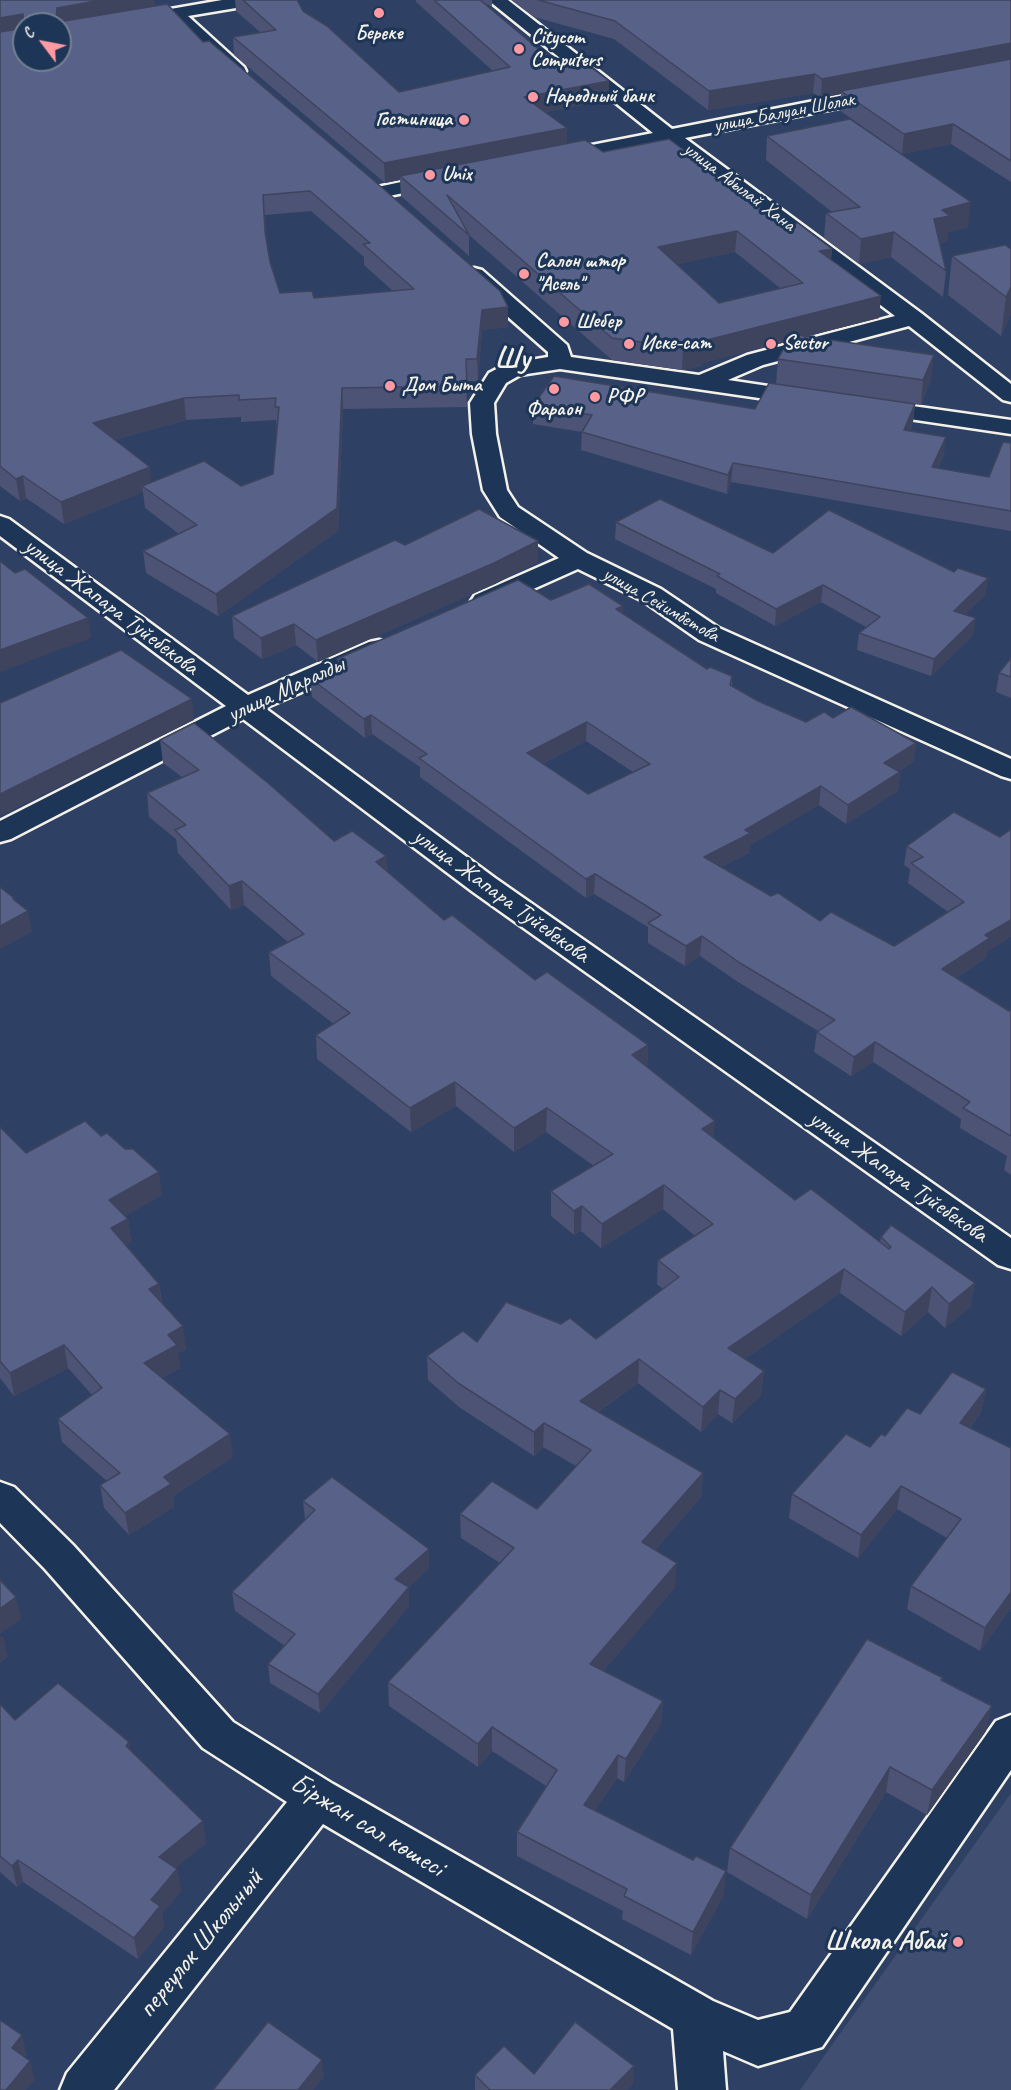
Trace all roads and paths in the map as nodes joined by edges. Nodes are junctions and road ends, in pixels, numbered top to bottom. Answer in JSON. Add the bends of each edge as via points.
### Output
{"nodes":[{"id":1,"x":254,"y":0,"type":"edge"},
{"id":2,"x":497,"y":0,"type":"edge"},
{"id":3,"x":174,"y":13,"type":"junction"},
{"id":4,"x":140,"y":19,"type":"edge"},
{"id":5,"x":248,"y":80,"type":"edge"},
{"id":6,"x":899,"y":91,"type":"edge"},
{"id":7,"x":668,"y":135,"type":"junction"},
{"id":8,"x":530,"y":162,"type":"edge"},
{"id":9,"x":461,"y":176,"type":"edge"},
{"id":10,"x":381,"y":192,"type":"edge"},
{"id":11,"x":455,"y":257,"type":"edge"},
{"id":12,"x":913,"y":318,"type":"junction"},
{"id":13,"x":560,"y":362,"type":"junction"},
{"id":14,"x":700,"y":383,"type":"junction"},
{"id":15,"x":1011,"y":395,"type":"edge"},
{"id":16,"x":1011,"y":427,"type":"edge"},
{"id":17,"x":0,"y":524,"type":"edge"},
{"id":18,"x":578,"y":559,"type":"junction"},
{"id":19,"x":460,"y":611,"type":"edge"},
{"id":20,"x":406,"y":635,"type":"edge"},
{"id":21,"x":245,"y":707,"type":"junction"},
{"id":22,"x":1011,"y":770,"type":"edge"},
{"id":23,"x":0,"y":833,"type":"edge"},
{"id":24,"x":1011,"y":1256,"type":"edge"},
{"id":25,"x":0,"y":1498,"type":"edge"},
{"id":26,"x":1011,"y":1734,"type":"edge"},
{"id":27,"x":317,"y":1798,"type":"junction"},
{"id":28,"x":696,"y":2017,"type":"junction"},
{"id":29,"x":84,"y":2090,"type":"edge"},
{"id":30,"x":702,"y":2090,"type":"edge"}],
"edges":[{"from":1,"to":3,"type":"street"},
{"from":2,"to":7,"type":"street","name":"улица Абылай Хана"},
{"from":3,"to":4,"type":"street"},
{"from":3,"to":5,"type":"street"},
{"from":6,"to":7,"type":"street","name":"улица Балуан Шолак"},
{"from":7,"to":8,"type":"street","name":"улица Балуан Шолак"},
{"from":7,"to":12,"type":"street","name":"улица Абылай Хана"},
{"from":9,"to":10,"type":"street"},
{"from":11,"to":13,"type":"street","via":[[559,350]]},
{"from":12,"to":14,"type":"street","via":[[754,360]]},
{"from":12,"to":15,"type":"street","name":"улица Абылай Хана"},
{"from":13,"to":14,"type":"street","name":"улица Сейимбетова"},
{"from":13,"to":18,"type":"street","name":"улица Сейимбетова","via":[[514,369],[497,378],[482,404],[484,434],[495,490],[509,512]]},
{"from":14,"to":16,"type":"street","name":"улица Сейимбетова"},
{"from":17,"to":21,"type":"street","name":"улица Жапара Туйебекова"},
{"from":18,"to":19,"type":"street"},
{"from":18,"to":22,"type":"street","name":"улица Сейимбетова","via":[[652,595],[709,634]]},
{"from":20,"to":21,"type":"street","name":"улица Маралды"},
{"from":21,"to":23,"type":"street","name":"улица Маралды"},
{"from":21,"to":24,"type":"street","name":"улица Жапара Туйебекова","via":[[484,885]]},
{"from":25,"to":27,"type":"street","name":"Біржан сал көшесі","via":[[59,1557],[218,1735]]},
{"from":26,"to":28,"type":"street","name":"Біржан сал көшесі","via":[[806,2031],[758,2043]]},
{"from":27,"to":28,"type":"street","name":"Біржан сал көшесі"},
{"from":27,"to":29,"type":"street","name":"переулок Школьный"},
{"from":28,"to":30,"type":"street"}]}
